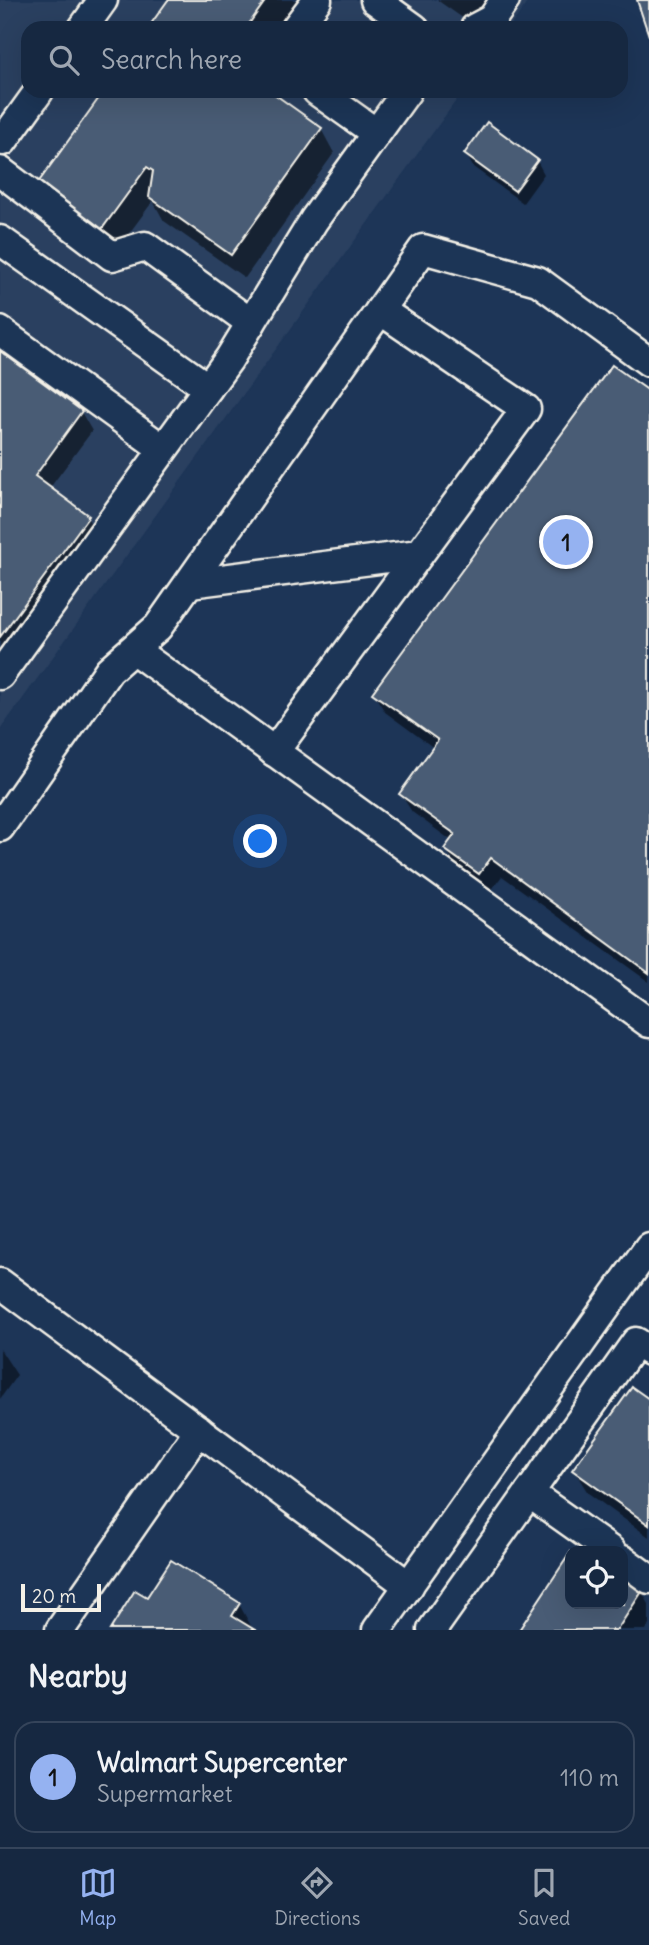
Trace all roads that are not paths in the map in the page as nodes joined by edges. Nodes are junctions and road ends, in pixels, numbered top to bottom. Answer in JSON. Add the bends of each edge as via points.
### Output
{"nodes":[{"id":1,"x":103,"y":0,"type":"edge"},
{"id":2,"x":317,"y":0,"type":"edge"},
{"id":3,"x":375,"y":0,"type":"edge"},
{"id":4,"x":505,"y":0,"type":"edge"},
{"id":5,"x":88,"y":21,"type":"edge"},
{"id":6,"x":301,"y":21,"type":"edge"},
{"id":7,"x":404,"y":21,"type":"edge"},
{"id":8,"x":488,"y":21,"type":"edge"},
{"id":9,"x":34,"y":98,"type":"edge"},
{"id":10,"x":327,"y":98,"type":"edge"},
{"id":11,"x":402,"y":98,"type":"edge"},
{"id":12,"x":376,"y":133,"type":"junction"},
{"id":13,"x":1,"y":141,"type":"edge"},
{"id":14,"x":0,"y":171,"type":"edge"},
{"id":15,"x":0,"y":240,"type":"edge"},
{"id":16,"x":380,"y":310,"type":"junction"},
{"id":17,"x":251,"y":323,"type":"junction"},
{"id":18,"x":0,"y":331,"type":"edge"},
{"id":19,"x":649,"y":362,"type":"edge"},
{"id":20,"x":208,"y":388,"type":"junction"},
{"id":21,"x":163,"y":449,"type":"junction"},
{"id":22,"x":419,"y":554,"type":"junction"},
{"id":23,"x":190,"y":583,"type":"junction"},
{"id":24,"x":134,"y":650,"type":"junction"},
{"id":25,"x":0,"y":675,"type":"edge"},
{"id":26,"x":274,"y":752,"type":"junction"},
{"id":27,"x":0,"y":827,"type":"edge"},
{"id":28,"x":649,"y":1023,"type":"edge"},
{"id":29,"x":649,"y":1247,"type":"edge"},
{"id":30,"x":0,"y":1283,"type":"edge"},
{"id":31,"x":649,"y":1351,"type":"edge"},
{"id":32,"x":199,"y":1430,"type":"junction"},
{"id":33,"x":529,"y":1493,"type":"junction"},
{"id":34,"x":604,"y":1546,"type":"edge"},
{"id":35,"x":628,"y":1563,"type":"edge"},
{"id":36,"x":649,"y":1578,"type":"edge"},
{"id":37,"x":409,"y":1586,"type":"junction"},
{"id":38,"x":60,"y":1630,"type":"edge"},
{"id":39,"x":377,"y":1630,"type":"edge"},
{"id":40,"x":432,"y":1630,"type":"edge"}],
"edges":[{"from":1,"to":5,"type":"lane"},
{"from":2,"to":6,"type":"lane"},
{"from":3,"to":7,"type":"lane"},
{"from":4,"to":8,"type":"lane"},
{"from":9,"to":13,"type":"lane"},
{"from":10,"to":12,"type":"lane"},
{"from":11,"to":12,"type":"lane"},
{"from":12,"to":17,"type":"lane","via":[[314,220]]},
{"from":14,"to":17,"type":"lane","via":[[112,256],[145,246]]},
{"from":15,"to":20,"type":"lane"},
{"from":16,"to":19,"type":"lane","via":[[423,249],[538,281]]},
{"from":16,"to":22,"type":"lane","via":[[526,409]]},
{"from":16,"to":23,"type":"lane"},
{"from":17,"to":20,"type":"lane"},
{"from":18,"to":21,"type":"lane"},
{"from":20,"to":21,"type":"lane"},
{"from":21,"to":25,"type":"lane"},
{"from":22,"to":23,"type":"lane"},
{"from":22,"to":26,"type":"lane"},
{"from":23,"to":24,"type":"lane","via":[[158,627]]},
{"from":24,"to":26,"type":"lane"},
{"from":24,"to":27,"type":"lane","via":[[109,670]]},
{"from":26,"to":28,"type":"lane"},
{"from":29,"to":37,"type":"lane"},
{"from":30,"to":32,"type":"lane"},
{"from":31,"to":33,"type":"lane","via":[[636,1342]]},
{"from":32,"to":37,"type":"lane"},
{"from":32,"to":38,"type":"lane"},
{"from":33,"to":34,"type":"lane"},
{"from":33,"to":40,"type":"lane"},
{"from":35,"to":36,"type":"lane"},
{"from":37,"to":39,"type":"lane"}]}
